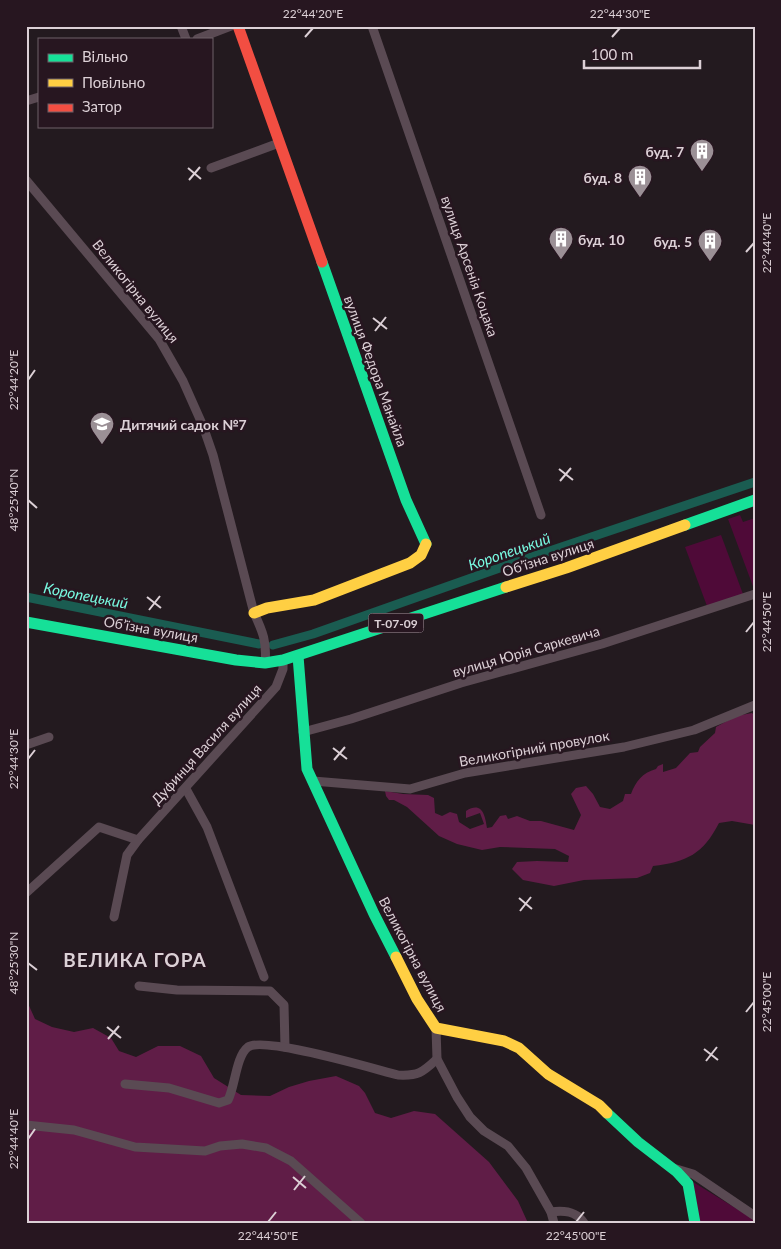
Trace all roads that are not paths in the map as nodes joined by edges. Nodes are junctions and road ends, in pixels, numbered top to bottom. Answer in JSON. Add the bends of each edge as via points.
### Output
{"nodes":[{"id":1,"x":181,"y":26,"type":"edge"},
{"id":2,"x":231,"y":26,"type":"edge"},
{"id":3,"x":238,"y":26,"type":"edge"},
{"id":4,"x":372,"y":26,"type":"edge"},
{"id":5,"x":186,"y":38,"type":"edge"},
{"id":6,"x":200,"y":38,"type":"edge"},
{"id":7,"x":38,"y":97,"type":"edge"},
{"id":8,"x":26,"y":101,"type":"edge"},
{"id":9,"x":279,"y":143,"type":"junction"},
{"id":10,"x":211,"y":168,"type":"dead end"},
{"id":11,"x":26,"y":180,"type":"edge"},
{"id":12,"x":755,"y":500,"type":"edge"},
{"id":13,"x":541,"y":515,"type":"dead end"},
{"id":14,"x":755,"y":594,"type":"edge"},
{"id":15,"x":254,"y":613,"type":"junction"},
{"id":16,"x":26,"y":622,"type":"edge"},
{"id":17,"x":298,"y":656,"type":"junction"},
{"id":18,"x":283,"y":660,"type":"junction"},
{"id":19,"x":265,"y":663,"type":"junction"},
{"id":20,"x":755,"y":705,"type":"edge"},
{"id":21,"x":304,"y":732,"type":"junction"},
{"id":22,"x":49,"y":737,"type":"dead end"},
{"id":23,"x":26,"y":745,"type":"edge"},
{"id":24,"x":313,"y":781,"type":"junction"},
{"id":25,"x":186,"y":789,"type":"junction"},
{"id":26,"x":138,"y":840,"type":"junction"},
{"id":27,"x":26,"y":893,"type":"edge"},
{"id":28,"x":114,"y":917,"type":"dead end"},
{"id":29,"x":264,"y":977,"type":"dead end"},
{"id":30,"x":139,"y":986,"type":"dead end"},
{"id":31,"x":436,"y":1028,"type":"junction"},
{"id":32,"x":285,"y":1047,"type":"junction"},
{"id":33,"x":437,"y":1059,"type":"junction"},
{"id":34,"x":125,"y":1084,"type":"dead end"},
{"id":35,"x":26,"y":1125,"type":"edge"},
{"id":36,"x":671,"y":1167,"type":"junction"},
{"id":37,"x":551,"y":1212,"type":"junction"},
{"id":38,"x":755,"y":1216,"type":"edge"},
{"id":39,"x":361,"y":1223,"type":"edge"},
{"id":40,"x":554,"y":1223,"type":"edge"},
{"id":41,"x":584,"y":1223,"type":"edge"},
{"id":42,"x":695,"y":1223,"type":"edge"}],
"edges":[{"from":1,"to":5,"type":"street"},
{"from":2,"to":6,"type":"street"},
{"from":3,"to":9,"type":"street","name":"вулиця Федора Манайла"},
{"from":4,"to":13,"type":"street","name":"вулиця Арсенія Коцака"},
{"from":7,"to":8,"type":"street"},
{"from":9,"to":10,"type":"street"},
{"from":9,"to":15,"type":"street","name":"вулиця Федора Манайла","via":[[426,549],[410,563],[314,600],[278,605]]},
{"from":11,"to":15,"type":"street","name":"Великогірна вулиця","via":[[159,339],[183,381],[213,455]]},
{"from":12,"to":17,"type":"street","name":"Обʼїзна вулиця","number":"Т-07-09","via":[[566,568]]},
{"from":14,"to":21,"type":"street","name":"вулиця Юрія Сяркевича","via":[[602,644],[461,683]]},
{"from":15,"to":19,"type":"street","name":"Великогірна вулиця","via":[[265,638]]},
{"from":16,"to":19,"type":"street","name":"Обʼїзна вулиця","number":"Т-07-09"},
{"from":17,"to":18,"type":"street","name":"Обʼїзна вулиця","number":"Т-07-09"},
{"from":17,"to":21,"type":"street","name":"Великогірна вулиця"},
{"from":18,"to":19,"type":"street","name":"Обʼїзна вулиця","number":"Т-07-09"},
{"from":18,"to":25,"type":"street","name":"Дуфинця Василя вулиця","via":[[276,687]]},
{"from":20,"to":24,"type":"street","name":"Великогірний провулок","via":[[694,730],[624,747],[465,773],[410,789]]},
{"from":21,"to":24,"type":"street","name":"Великогірна вулиця","via":[[307,769]]},
{"from":22,"to":23,"type":"street"},
{"from":24,"to":31,"type":"street","name":"Великогірна вулиця","via":[[374,914],[417,999]]},
{"from":25,"to":26,"type":"street","name":"Дуфинця Василя вулиця"},
{"from":25,"to":29,"type":"street","via":[[207,827]]},
{"from":26,"to":27,"type":"street","via":[[99,827]]},
{"from":26,"to":28,"type":"street","name":"Дуфинця Василя вулиця","via":[[127,855]]},
{"from":30,"to":32,"type":"street","via":[[177,990],[270,991],[284,1005]]},
{"from":31,"to":33,"type":"street"},
{"from":31,"to":36,"type":"street","name":"Великогірна вулиця","via":[[504,1041],[519,1048],[548,1074],[599,1106]]},
{"from":32,"to":33,"type":"street","via":[[398,1075],[422,1073]]},
{"from":32,"to":34,"type":"street","via":[[257,1044],[247,1048],[240,1057],[228,1100],[219,1103],[169,1088]]},
{"from":33,"to":37,"type":"street","via":[[470,1117],[484,1131],[508,1146],[526,1168]]},
{"from":35,"to":39,"type":"street","via":[[74,1130],[135,1147],[205,1151],[242,1144],[266,1148],[291,1161]]},
{"from":36,"to":38,"type":"street","via":[[693,1174]]},
{"from":36,"to":42,"type":"street","name":"Великогірна вулиця","via":[[688,1184]]},
{"from":37,"to":40,"type":"street"},
{"from":37,"to":41,"type":"street","via":[[567,1210]]}]}
